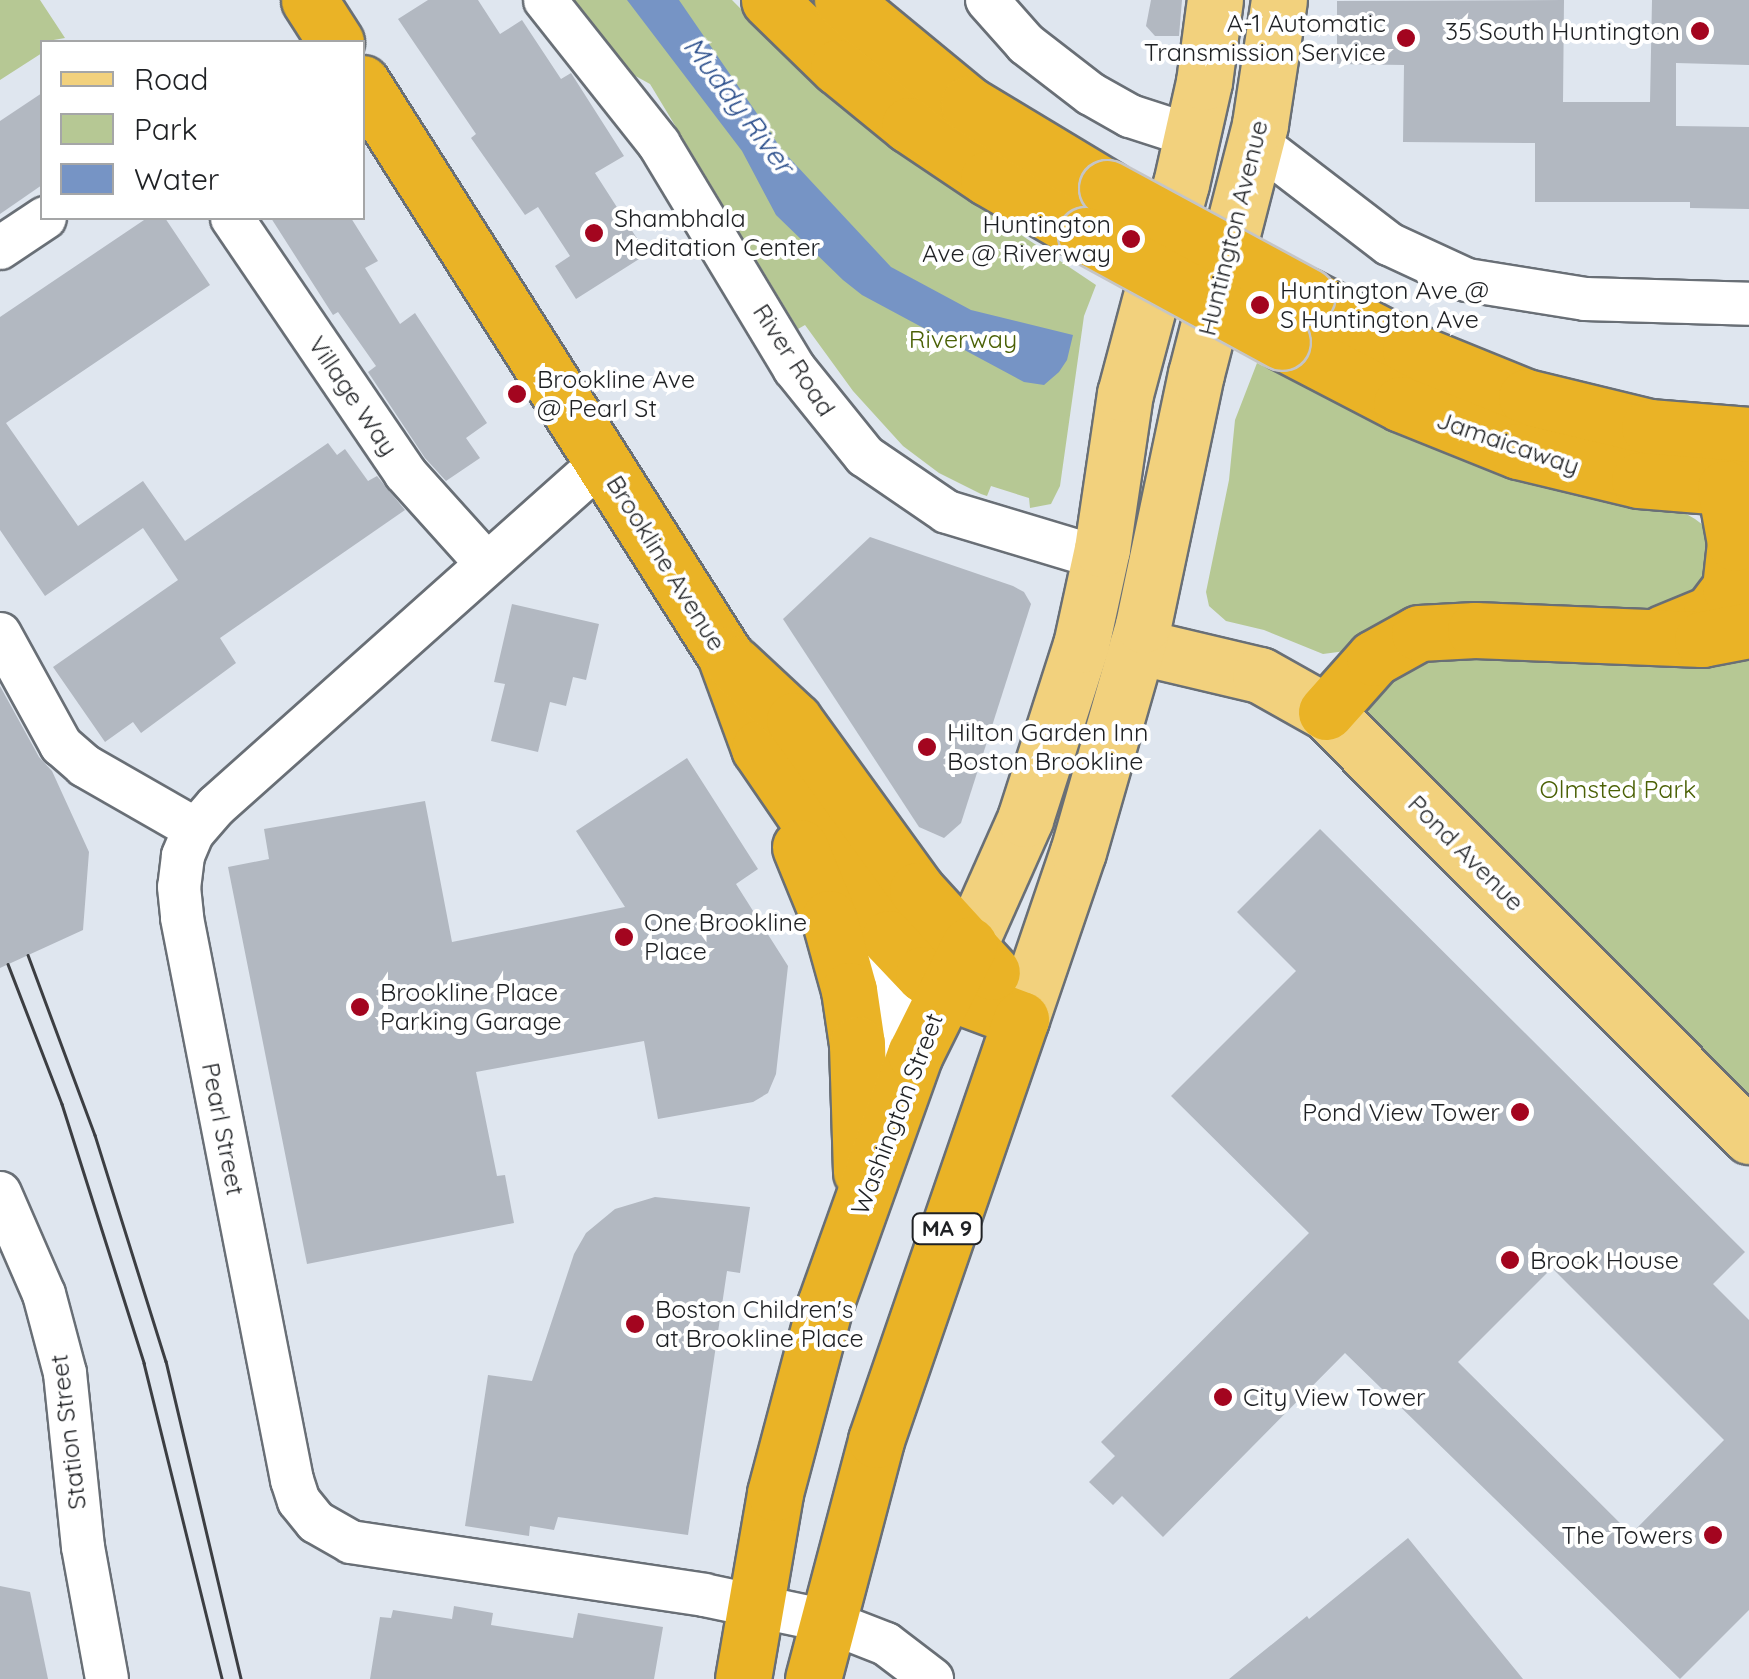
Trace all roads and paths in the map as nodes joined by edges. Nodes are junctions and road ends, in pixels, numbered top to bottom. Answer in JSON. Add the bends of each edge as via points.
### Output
{"nodes":[{"id":1,"x":309,"y":0,"type":"edge"},
{"id":2,"x":544,"y":0,"type":"edge"},
{"id":3,"x":769,"y":0,"type":"edge"},
{"id":4,"x":842,"y":0,"type":"edge"},
{"id":5,"x":987,"y":0,"type":"edge"},
{"id":6,"x":1279,"y":0,"type":"edge"},
{"id":7,"x":1216,"y":5,"type":"edge"},
{"id":8,"x":335,"y":40,"type":"edge"},
{"id":9,"x":365,"y":88,"type":"edge"},
{"id":10,"x":1192,"y":136,"type":"junction"},
{"id":11,"x":1256,"y":142,"type":"junction"},
{"id":12,"x":1096,"y":211,"type":"junction"},
{"id":13,"x":41,"y":220,"type":"edge"},
{"id":14,"x":233,"y":220,"type":"edge"},
{"id":15,"x":0,"y":248,"type":"edge"},
{"id":16,"x":1749,"y":304,"type":"edge"},
{"id":17,"x":1295,"y":319,"type":"junction"},
{"id":18,"x":1749,"y":435,"type":"edge"},
{"id":19,"x":603,"y":461,"type":"junction"},
{"id":20,"x":1737,"y":489,"type":"edge"},
{"id":21,"x":1100,"y":558,"type":"junction"},
{"id":22,"x":486,"y":563,"type":"junction"},
{"id":23,"x":1749,"y":630,"type":"edge"},
{"id":24,"x":0,"y":634,"type":"edge"},
{"id":25,"x":1650,"y":636,"type":"junction"},
{"id":26,"x":1138,"y":646,"type":"junction"},
{"id":27,"x":725,"y":655,"type":"junction"},
{"id":28,"x":1326,"y":712,"type":"junction"},
{"id":29,"x":758,"y":748,"type":"junction"},
{"id":30,"x":195,"y":830,"type":"junction"},
{"id":31,"x":958,"y":968,"type":"junction"},
{"id":32,"x":1021,"y":1019,"type":"junction"},
{"id":33,"x":1749,"y":1136,"type":"edge"},
{"id":34,"x":0,"y":1193,"type":"edge"},
{"id":35,"x":862,"y":1201,"type":"junction"},
{"id":36,"x":756,"y":1604,"type":"junction"},
{"id":37,"x":827,"y":1621,"type":"junction"},
{"id":38,"x":106,"y":1679,"type":"edge"},
{"id":39,"x":727,"y":1679,"type":"edge"},
{"id":40,"x":743,"y":1679,"type":"edge"},
{"id":41,"x":813,"y":1679,"type":"edge"},
{"id":42,"x":932,"y":1679,"type":"edge"}],
"edges":[{"from":1,"to":8,"type":"highway"},
{"from":2,"to":21,"type":"street","name":"River Road","via":[[659,144],[821,406],[865,456],[947,512]]},
{"from":3,"to":12,"type":"highway","via":[[909,125]]},
{"from":4,"to":12,"type":"highway"},
{"from":5,"to":10,"type":"street","via":[[1026,44],[1090,94],[1130,116]]},
{"from":6,"to":11,"type":"main road","name":"Huntington Avenue","number":"MA 9"},
{"from":7,"to":10,"type":"main road"},
{"from":9,"to":19,"type":"highway","name":"Brookline Avenue"},
{"from":10,"to":21,"type":"main road","name":"Washington Street","via":[[1129,376]]},
{"from":11,"to":16,"type":"street","via":[[1366,229],[1458,277],[1586,300]]},
{"from":11,"to":26,"type":"main road","name":"Huntington Avenue","number":"MA 9"},
{"from":12,"to":17,"type":"highway","bridge":true},
{"from":13,"to":15,"type":"street"},
{"from":14,"to":22,"type":"street","name":"Village Way","via":[[405,473]]},
{"from":17,"to":18,"type":"highway","name":"Jamaicaway","via":[[1410,350],[1526,398],[1648,427]]},
{"from":17,"to":20,"type":"highway","name":"Jamaicaway","via":[[1401,404],[1518,451],[1608,474]]},
{"from":19,"to":22,"type":"street","name":"Pearl Street"},
{"from":19,"to":27,"type":"highway","name":"Brookline Avenue"},
{"from":20,"to":25,"type":"highway","via":[[1730,588],[1705,618]]},
{"from":21,"to":31,"type":"main road","name":"Washington Street","via":[[1045,763]]},
{"from":22,"to":30,"type":"street","name":"Pearl Street"},
{"from":23,"to":25,"type":"highway","via":[[1702,639]]},
{"from":24,"to":30,"type":"street","via":[[61,745],[84,766]]},
{"from":25,"to":28,"type":"highway","via":[[1418,633],[1374,658]]},
{"from":26,"to":28,"type":"main road","name":"Pond Avenue","via":[[1260,675]]},
{"from":26,"to":32,"type":"main road","number":"MA 9"},
{"from":27,"to":29,"type":"highway","name":"Brookline Avenue"},
{"from":27,"to":31,"type":"highway","via":[[794,720],[917,890]]},
{"from":28,"to":33,"type":"main road","name":"Pond Avenue"},
{"from":29,"to":31,"type":"highway","name":"Brookline Avenue","via":[[889,938],[923,974]]},
{"from":29,"to":35,"type":"highway","via":[[823,902],[846,978],[857,1044]]},
{"from":30,"to":36,"type":"street","name":"Pearl Street","via":[[179,874],[182,918],[290,1473],[304,1508],[325,1530],[360,1544]]},
{"from":31,"to":32,"type":"highway","name":"Brookline Avenue"},
{"from":31,"to":35,"type":"highway","name":"Washington Street","via":[[915,1054]]},
{"from":32,"to":37,"type":"highway","number":"MA 9","via":[[876,1440]]},
{"from":34,"to":38,"type":"street","name":"Station Street","via":[[44,1294],[62,1359],[82,1546]]},
{"from":35,"to":36,"type":"highway","name":"Washington Street","via":[[797,1399]]},
{"from":36,"to":37,"type":"street","name":"Pearl Street"},
{"from":36,"to":39,"type":"highway"},
{"from":36,"to":40,"type":"highway","name":"Washington Street"},
{"from":37,"to":41,"type":"highway","number":"MA 9"},
{"from":37,"to":42,"type":"street","name":"Pearl Street","via":[[886,1644]]}]}
